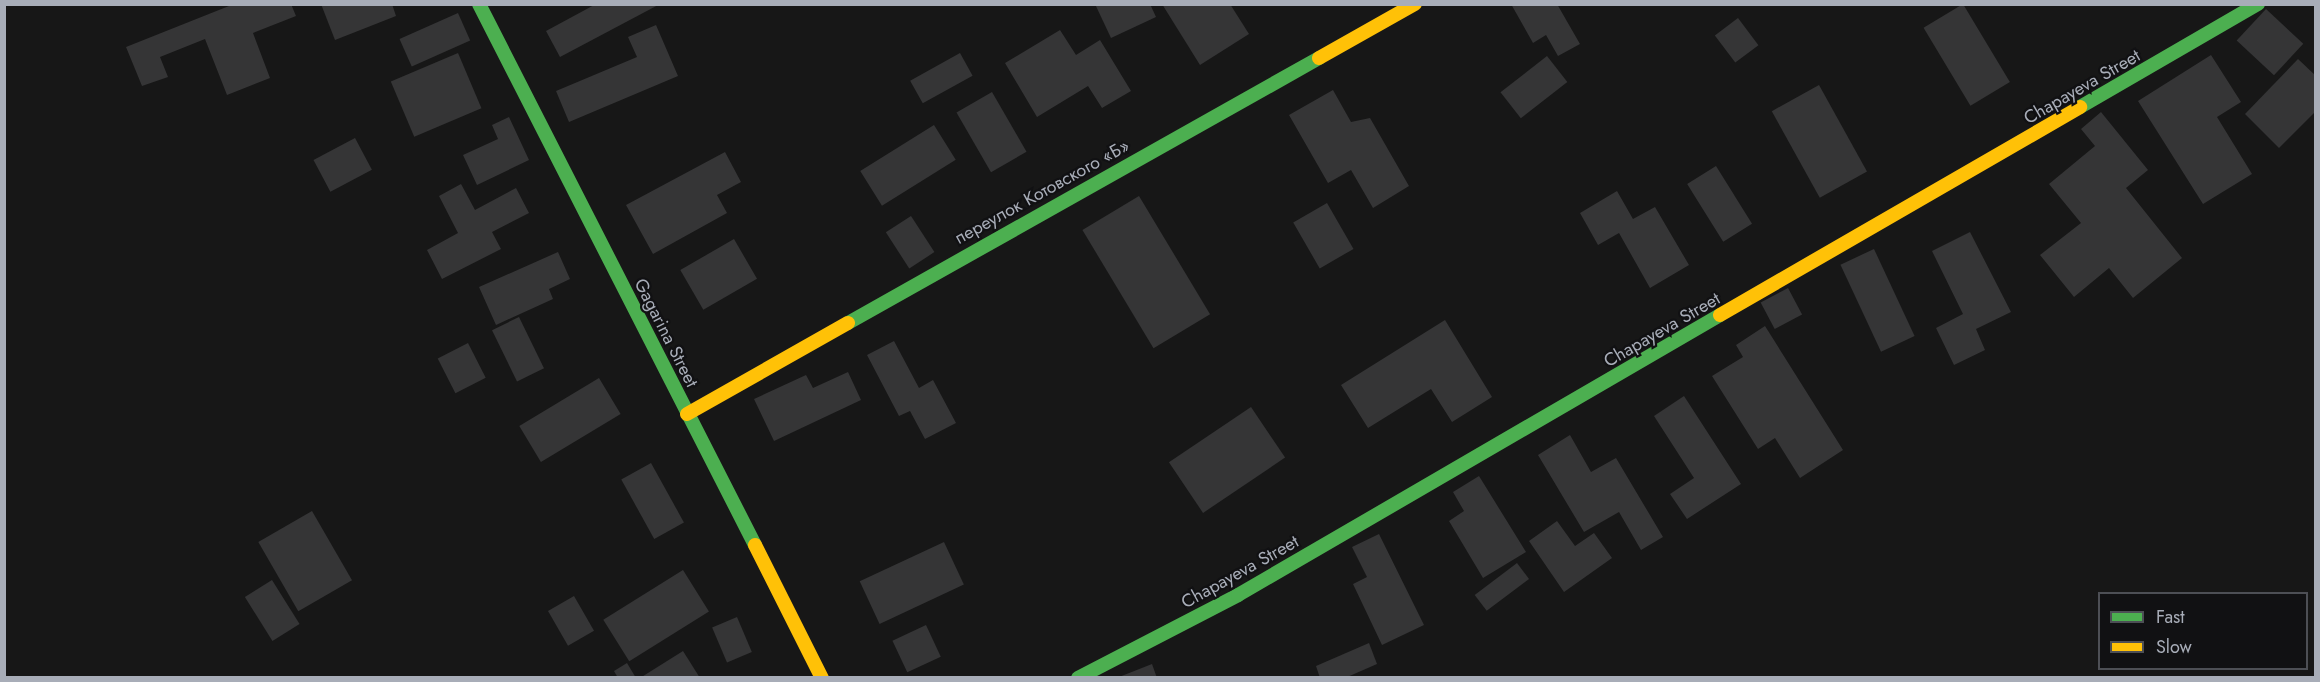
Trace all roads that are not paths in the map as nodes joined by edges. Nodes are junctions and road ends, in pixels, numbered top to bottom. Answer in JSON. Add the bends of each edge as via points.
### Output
{"nodes":[{"id":1,"x":479,"y":4,"type":"edge"},
{"id":2,"x":1415,"y":4,"type":"edge"},
{"id":3,"x":2258,"y":4,"type":"edge"},
{"id":4,"x":687,"y":414,"type":"junction"},
{"id":5,"x":822,"y":678,"type":"edge"},
{"id":6,"x":1078,"y":678,"type":"edge"}],
"edges":[{"from":1,"to":4,"type":"street","name":"Gagarina Street"},
{"from":2,"to":4,"type":"street","name":"переулок Котовского «Б»"},
{"from":3,"to":6,"type":"street","name":"Chapayeva Street","via":[[1238,596]]},
{"from":4,"to":5,"type":"street","name":"Gagarina Street"}]}
